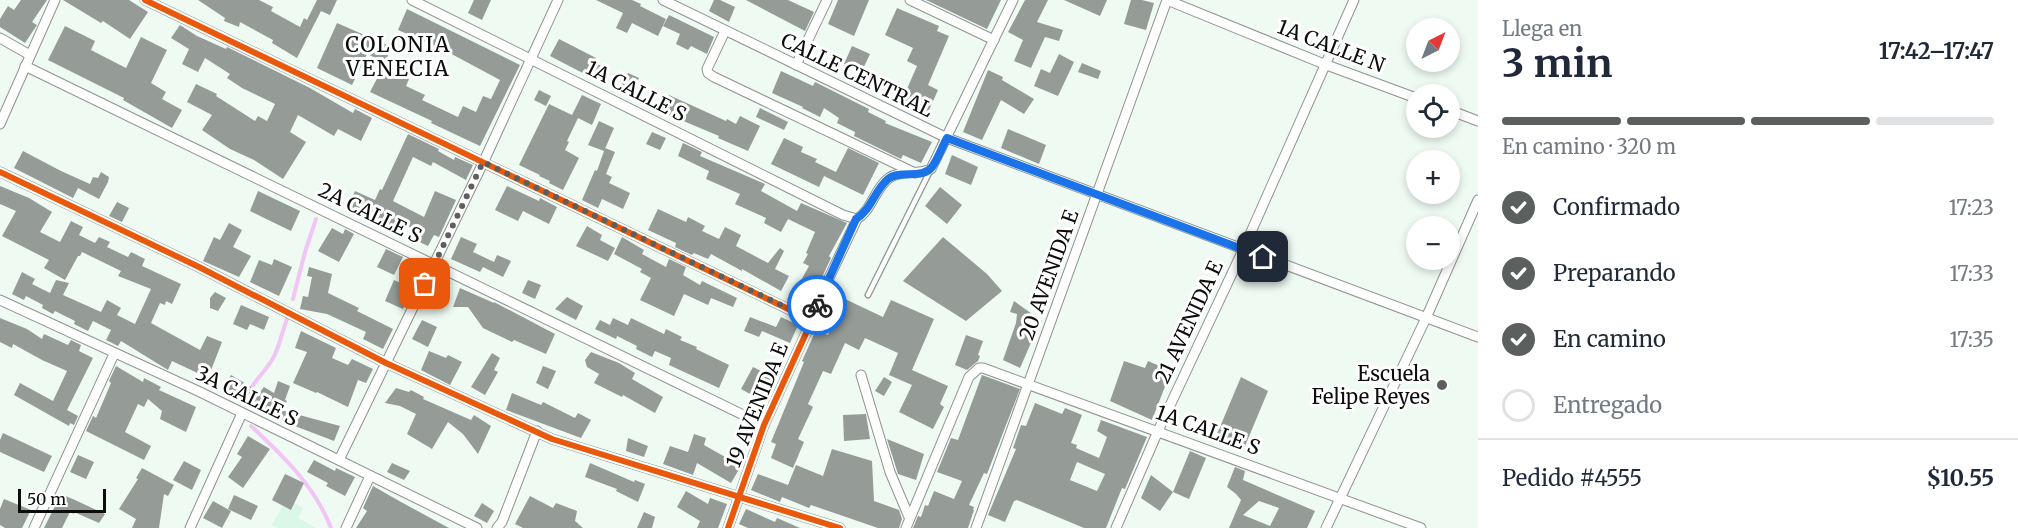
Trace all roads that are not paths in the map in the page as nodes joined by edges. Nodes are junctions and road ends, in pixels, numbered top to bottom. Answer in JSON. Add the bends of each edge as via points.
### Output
{"nodes":[{"id":1,"x":55,"y":0,"type":"edge"},
{"id":2,"x":145,"y":0,"type":"edge"},
{"id":3,"x":412,"y":0,"type":"edge"},
{"id":4,"x":558,"y":0,"type":"edge"},
{"id":5,"x":663,"y":0,"type":"edge"},
{"id":6,"x":827,"y":0,"type":"edge"},
{"id":7,"x":910,"y":0,"type":"edge"},
{"id":8,"x":1013,"y":0,"type":"edge"},
{"id":9,"x":1167,"y":0,"type":"edge"},
{"id":10,"x":1354,"y":0,"type":"edge"},
{"id":11,"x":725,"y":31,"type":"junction"},
{"id":12,"x":0,"y":38,"type":"edge"},
{"id":13,"x":994,"y":40,"type":"junction"},
{"id":14,"x":30,"y":55,"type":"junction"},
{"id":15,"x":531,"y":58,"type":"junction"},
{"id":16,"x":1324,"y":64,"type":"junction"},
{"id":17,"x":796,"y":65,"type":"junction"},
{"id":18,"x":25,"y":66,"type":"junction"},
{"id":19,"x":1406,"y":94,"type":"edge"},
{"id":20,"x":1460,"y":114,"type":"edge"},
{"id":21,"x":1478,"y":121,"type":"edge"},
{"id":22,"x":0,"y":124,"type":"edge"},
{"id":23,"x":947,"y":138,"type":"junction"},
{"id":24,"x":483,"y":162,"type":"junction"},
{"id":25,"x":931,"y":169,"type":"junction"},
{"id":26,"x":0,"y":172,"type":"edge"},
{"id":27,"x":916,"y":173,"type":"junction"},
{"id":28,"x":1097,"y":193,"type":"junction"},
{"id":29,"x":1478,"y":200,"type":"edge"},
{"id":30,"x":856,"y":219,"type":"junction"},
{"id":31,"x":1243,"y":250,"type":"junction"},
{"id":32,"x":434,"y":265,"type":"junction"},
{"id":33,"x":868,"y":295,"type":"dead end"},
{"id":34,"x":0,"y":300,"type":"edge"},
{"id":35,"x":1426,"y":318,"type":"junction"},
{"id":36,"x":808,"y":326,"type":"junction"},
{"id":37,"x":1478,"y":337,"type":"edge"},
{"id":38,"x":114,"y":354,"type":"junction"},
{"id":39,"x":386,"y":363,"type":"junction"},
{"id":40,"x":861,"y":375,"type":"dead end"},
{"id":41,"x":1029,"y":384,"type":"junction"},
{"id":42,"x":242,"y":413,"type":"junction"},
{"id":43,"x":764,"y":424,"type":"junction"},
{"id":44,"x":537,"y":431,"type":"junction"},
{"id":45,"x":1158,"y":431,"type":"junction"},
{"id":46,"x":339,"y":460,"type":"junction"},
{"id":47,"x":370,"y":476,"type":"junction"},
{"id":48,"x":740,"y":497,"type":"junction"},
{"id":49,"x":1340,"y":497,"type":"junction"},
{"id":50,"x":909,"y":517,"type":"junction"},
{"id":51,"x":820,"y":526,"type":"edge"},
{"id":52,"x":34,"y":528,"type":"edge"},
{"id":53,"x":190,"y":528,"type":"edge"},
{"id":54,"x":346,"y":528,"type":"edge"},
{"id":55,"x":477,"y":528,"type":"edge"},
{"id":56,"x":497,"y":528,"type":"edge"},
{"id":57,"x":728,"y":528,"type":"edge"},
{"id":58,"x":840,"y":528,"type":"edge"},
{"id":59,"x":906,"y":528,"type":"edge"},
{"id":60,"x":976,"y":528,"type":"edge"},
{"id":61,"x":1116,"y":528,"type":"edge"},
{"id":62,"x":1326,"y":528,"type":"edge"},
{"id":63,"x":1421,"y":528,"type":"edge"}],
"edges":[{"from":1,"to":14,"type":"street"},
{"from":2,"to":24,"type":"street"},
{"from":3,"to":15,"type":"street","name":"1A CALLE S"},
{"from":4,"to":15,"type":"street"},
{"from":5,"to":11,"type":"street","name":"CALLE CENTRAL"},
{"from":6,"to":17,"type":"street"},
{"from":7,"to":13,"type":"street"},
{"from":8,"to":13,"type":"street"},
{"from":9,"to":16,"type":"street","name":"1A CALLE N"},
{"from":9,"to":28,"type":"street","name":"20 AVENIDA E"},
{"from":10,"to":16,"type":"street","name":"21 AVENIDA E"},
{"from":11,"to":17,"type":"street","name":"CALLE CENTRAL"},
{"from":11,"to":27,"type":"street","via":[[708,73]]},
{"from":12,"to":14,"type":"street"},
{"from":13,"to":23,"type":"street"},
{"from":14,"to":18,"type":"street"},
{"from":15,"to":24,"type":"street"},
{"from":15,"to":30,"type":"street","name":"1A CALLE S"},
{"from":16,"to":19,"type":"street","name":"1A CALLE N"},
{"from":16,"to":31,"type":"street","name":"21 AVENIDA E"},
{"from":17,"to":23,"type":"street","name":"CALLE CENTRAL"},
{"from":18,"to":22,"type":"street"},
{"from":18,"to":32,"type":"street","name":"2A CALLE S"},
{"from":20,"to":21,"type":"street"},
{"from":23,"to":25,"type":"street"},
{"from":23,"to":28,"type":"street","name":"CALLE CENTRAL"},
{"from":24,"to":32,"type":"street"},
{"from":24,"to":36,"type":"street","via":[[804,316]]},
{"from":25,"to":27,"type":"street"},
{"from":25,"to":33,"type":"lane"},
{"from":26,"to":39,"type":"street","via":[[199,267]]},
{"from":27,"to":30,"type":"street","via":[[891,176],[881,185],[866,213]]},
{"from":28,"to":31,"type":"street","name":"CALLE CENTRAL"},
{"from":28,"to":41,"type":"street","name":"20 AVENIDA E"},
{"from":29,"to":35,"type":"street"},
{"from":30,"to":36,"type":"street","name":"19 AVENIDA E"},
{"from":31,"to":35,"type":"street","name":"CALLE CENTRAL"},
{"from":31,"to":45,"type":"street","name":"21 AVENIDA E"},
{"from":32,"to":39,"type":"street"},
{"from":32,"to":43,"type":"street","name":"2A CALLE S"},
{"from":34,"to":38,"type":"street","name":"3A CALLE S"},
{"from":35,"to":37,"type":"street","name":"CALLE CENTRAL"},
{"from":35,"to":49,"type":"street"},
{"from":36,"to":43,"type":"street","name":"19 AVENIDA E"},
{"from":38,"to":42,"type":"street","name":"3A CALLE S"},
{"from":38,"to":52,"type":"street"},
{"from":39,"to":44,"type":"street"},
{"from":39,"to":46,"type":"street"},
{"from":40,"to":50,"type":"street","via":[[890,472]]},
{"from":41,"to":45,"type":"street","name":"1A CALLE S"},
{"from":41,"to":50,"type":"street","name":"1A CALLE S","via":[[983,368],[969,377]]},
{"from":41,"to":60,"type":"street","name":"20 AVENIDA E"},
{"from":42,"to":46,"type":"street","name":"3A CALLE S"},
{"from":42,"to":53,"type":"street"},
{"from":43,"to":48,"type":"street","name":"19 AVENIDA E"},
{"from":44,"to":48,"type":"street"},
{"from":44,"to":56,"type":"street"},
{"from":45,"to":49,"type":"street","name":"1A CALLE S"},
{"from":45,"to":61,"type":"street","name":"21 AVENIDA E"},
{"from":46,"to":47,"type":"street","name":"3A CALLE S"},
{"from":47,"to":54,"type":"street"},
{"from":47,"to":55,"type":"street","name":"3A CALLE S"},
{"from":48,"to":51,"type":"street"},
{"from":48,"to":57,"type":"street","name":"19 AVENIDA E"},
{"from":49,"to":62,"type":"street"},
{"from":49,"to":63,"type":"street","name":"1A CALLE S"},
{"from":50,"to":59,"type":"street"},
{"from":51,"to":58,"type":"street"}]}
